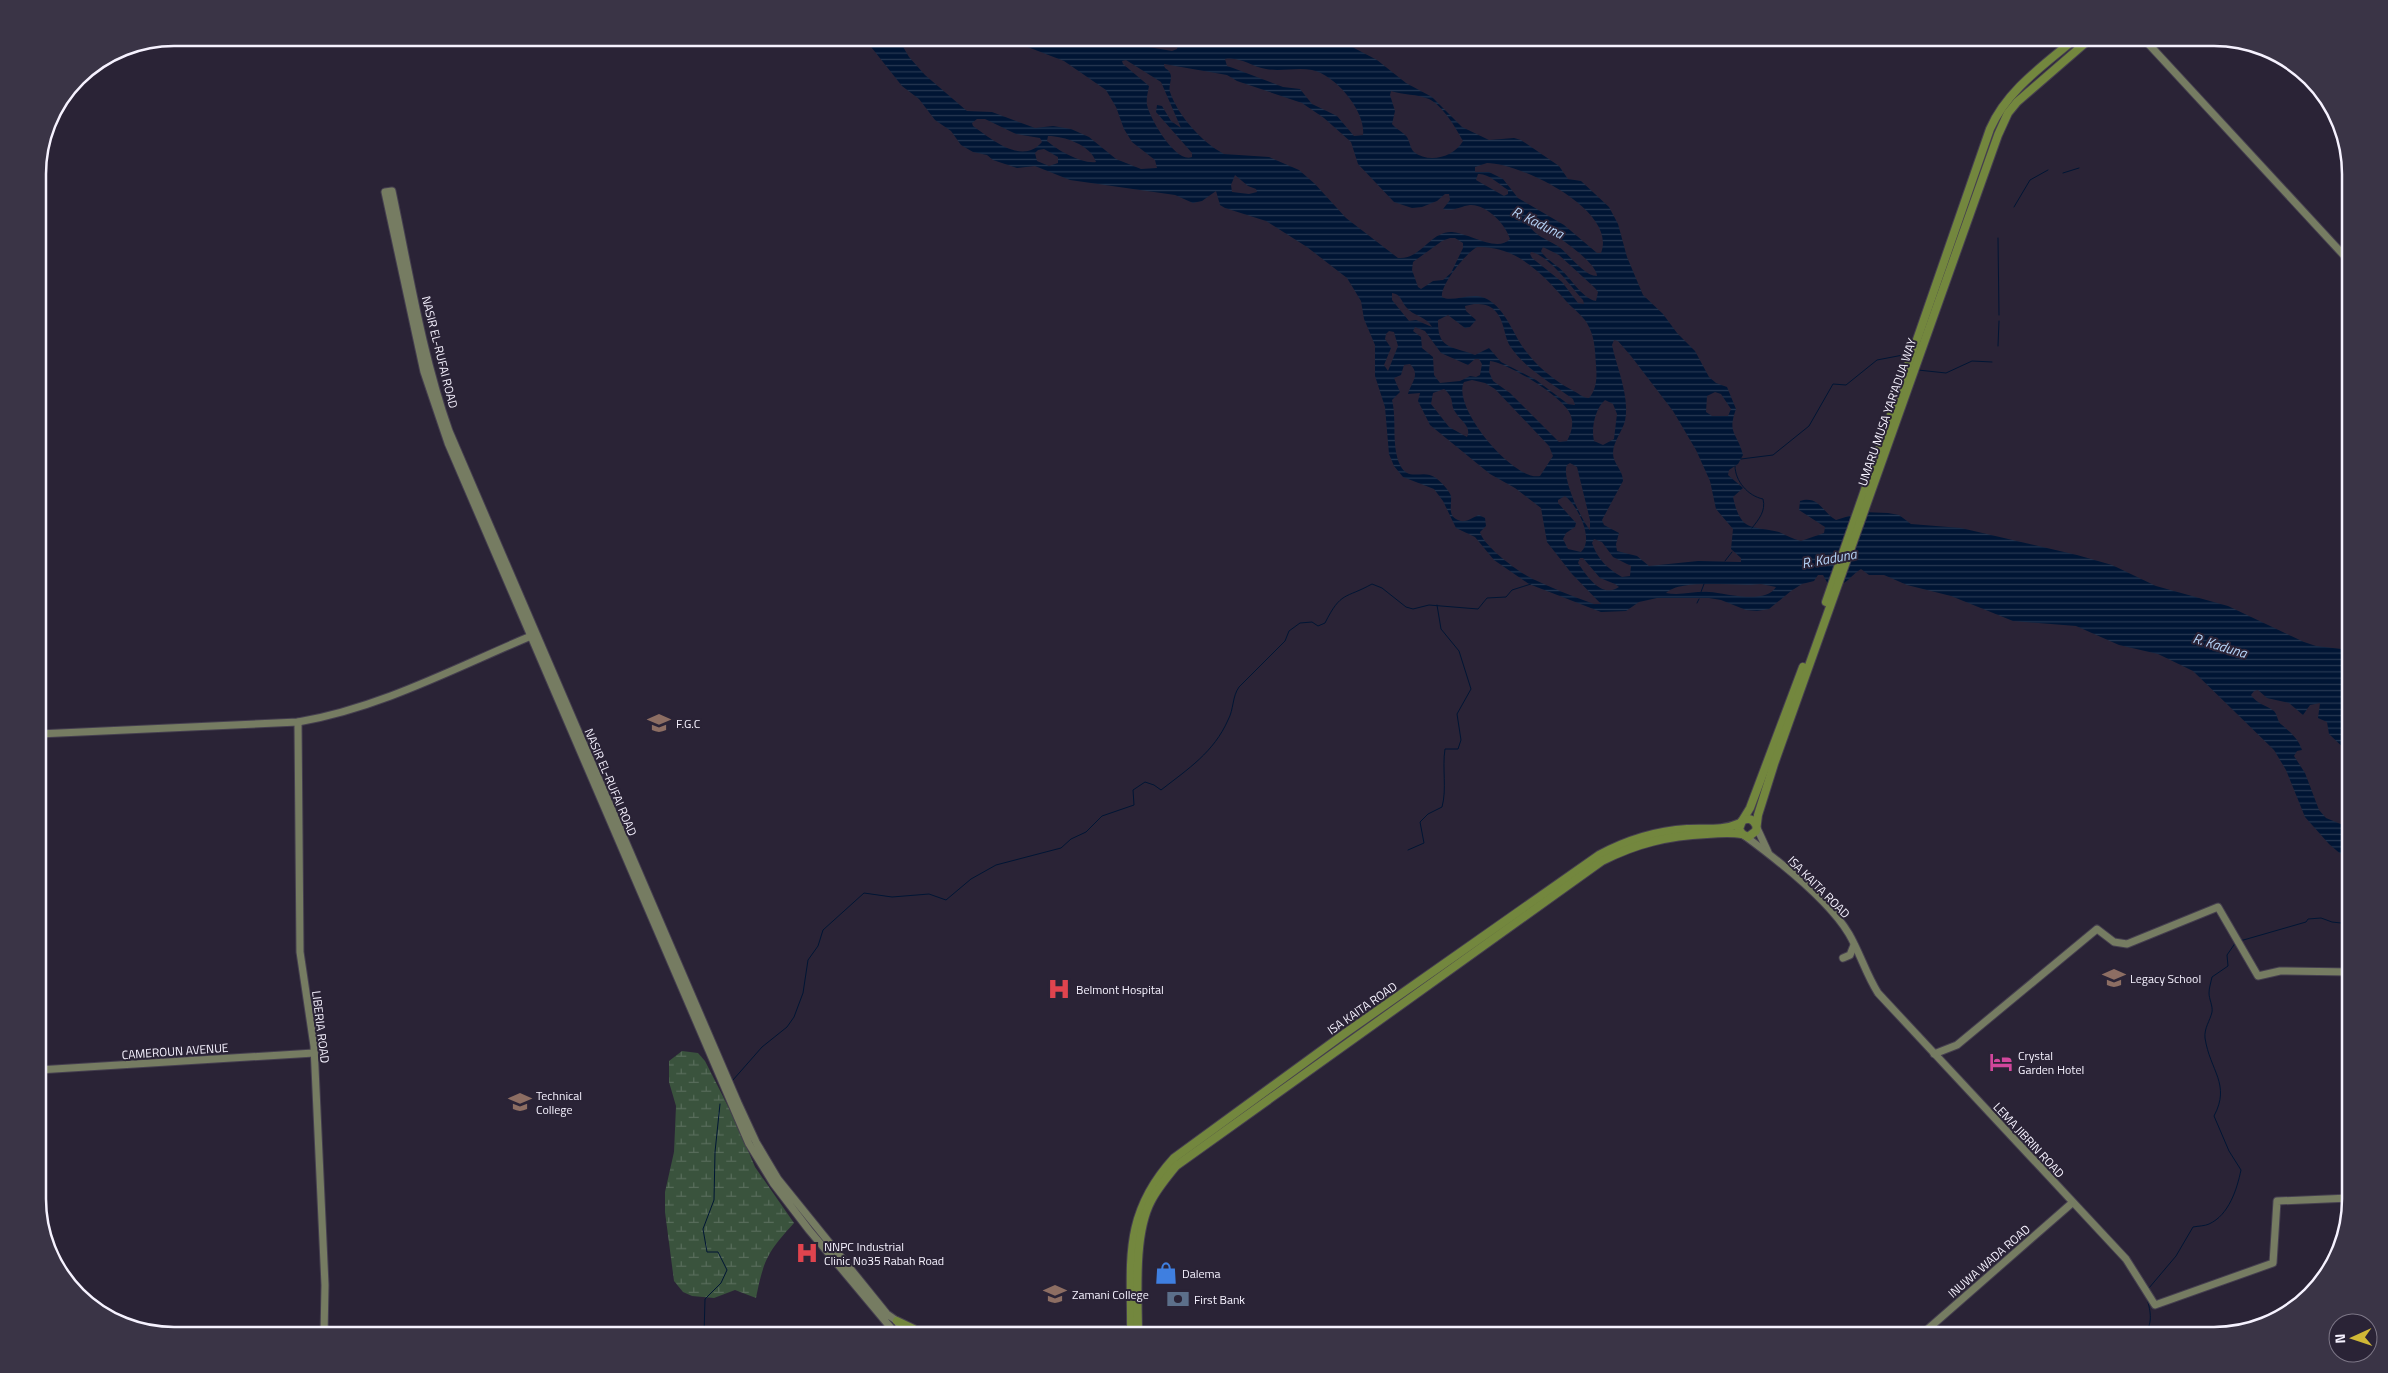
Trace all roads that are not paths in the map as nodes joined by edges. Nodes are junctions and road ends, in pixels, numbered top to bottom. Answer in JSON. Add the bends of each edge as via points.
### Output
{"nodes":[{"id":1,"x":2067,"y":46,"type":"edge"},
{"id":2,"x":2081,"y":46,"type":"edge"},
{"id":3,"x":2152,"y":46,"type":"edge"},
{"id":4,"x":2153,"y":46,"type":"edge"},
{"id":5,"x":392,"y":191,"type":"dead end"},
{"id":6,"x":2341,"y":247,"type":"edge"},
{"id":7,"x":2341,"y":252,"type":"edge"},
{"id":8,"x":407,"y":276,"type":"junction"},
{"id":9,"x":1870,"y":485,"type":"junction"},
{"id":10,"x":479,"y":508,"type":"junction"},
{"id":11,"x":531,"y":636,"type":"junction"},
{"id":12,"x":1812,"y":649,"type":"junction"},
{"id":13,"x":568,"y":715,"type":"junction"},
{"id":14,"x":298,"y":722,"type":"junction"},
{"id":15,"x":47,"y":734,"type":"edge"},
{"id":16,"x":1741,"y":822,"type":"junction"},
{"id":17,"x":1757,"y":827,"type":"junction"},
{"id":18,"x":1744,"y":835,"type":"junction"},
{"id":19,"x":1770,"y":854,"type":"junction"},
{"id":20,"x":1573,"y":876,"type":"junction"},
{"id":21,"x":1854,"y":945,"type":"junction"},
{"id":22,"x":1842,"y":958,"type":"dead end"},
{"id":23,"x":2342,"y":972,"type":"edge"},
{"id":24,"x":1896,"y":1014,"type":"joint"},
{"id":25,"x":314,"y":1052,"type":"junction"},
{"id":26,"x":713,"y":1052,"type":"junction"},
{"id":27,"x":1934,"y":1054,"type":"junction"},
{"id":28,"x":47,"y":1069,"type":"edge"},
{"id":29,"x":2342,"y":1198,"type":"edge"},
{"id":30,"x":2072,"y":1203,"type":"junction"},
{"id":31,"x":1132,"y":1319,"type":"junction"},
{"id":32,"x":897,"y":1321,"type":"junction"},
{"id":33,"x":324,"y":1327,"type":"edge"},
{"id":34,"x":889,"y":1327,"type":"edge"},
{"id":35,"x":900,"y":1327,"type":"edge"},
{"id":36,"x":910,"y":1327,"type":"edge"},
{"id":37,"x":1125,"y":1327,"type":"edge"},
{"id":38,"x":1134,"y":1327,"type":"edge"},
{"id":39,"x":1135,"y":1327,"type":"edge"},
{"id":40,"x":1931,"y":1327,"type":"edge"}],
"edges":[{"from":1,"to":9,"type":"main road","name":"UMARU MUSA YAR'ADUA WAY","via":[[2010,96],[1996,116]]},
{"from":2,"to":9,"type":"main road","name":"UMARU MUSA YAR'ADUA WAY","via":[[2018,102],[2003,123]]},
{"from":3,"to":7,"type":"street"},
{"from":4,"to":6,"type":"street"},
{"from":5,"to":8,"type":"street","via":[[385,192]]},
{"from":8,"to":10,"type":"street","name":"NASIR EL-RUFAI ROAD","via":[[435,390]]},
{"from":8,"to":10,"type":"street","name":"NASIR EL-RUFAI ROAD","via":[[420,355],[437,415]]},
{"from":9,"to":12,"type":"main road","name":"UMARU MUSA YAR'ADUA WAY"},
{"from":10,"to":11,"type":"street","name":"NASIR EL-RUFAI ROAD"},
{"from":10,"to":13,"type":"street","name":"NASIR EL-RUFAI ROAD"},
{"from":11,"to":13,"type":"street","name":"NASIR EL-RUFAI ROAD"},
{"from":11,"to":14,"type":"street","via":[[377,701],[328,717]]},
{"from":12,"to":16,"type":"main road","name":"UMARU MUSA YAR'ADUA WAY","via":[[1750,808]]},
{"from":12,"to":17,"type":"main road","name":"UMARU MUSA YAR'ADUA WAY"},
{"from":13,"to":26,"type":"street","name":"NASIR EL-RUFAI ROAD"},
{"from":14,"to":15,"type":"street"},
{"from":14,"to":25,"type":"street","name":"LIBERIA ROAD","via":[[300,952]]},
{"from":16,"to":17,"type":"main road","via":[[1750,819]]},
{"from":16,"to":18,"type":"main road","via":[[1739,829]]},
{"from":16,"to":20,"type":"main road","name":"ISA KAITA ROAD","via":[[1723,828],[1666,831],[1634,838],[1599,855]]},
{"from":17,"to":18,"type":"main road","via":[[1753,835]]},
{"from":17,"to":19,"type":"street","name":"ISA KAITA ROAD"},
{"from":18,"to":19,"type":"street","name":"ISA KAITA ROAD"},
{"from":18,"to":20,"type":"main road","name":"ISA KAITA ROAD","via":[[1688,835],[1649,841]]},
{"from":19,"to":21,"type":"street","name":"ISA KAITA ROAD","via":[[1839,918]]},
{"from":20,"to":31,"type":"main road","name":"ISA KAITA ROAD","via":[[1344,1034],[1174,1158],[1144,1198],[1137,1218],[1131,1279]]},
{"from":20,"to":39,"type":"main road","name":"ISA KAITA ROAD","via":[[1176,1166],[1150,1201],[1144,1220],[1137,1272]]},
{"from":21,"to":22,"type":"street","via":[[1850,955]]},
{"from":21,"to":24,"type":"street","name":"ISA KAITA ROAD","via":[[1869,980]]},
{"from":23,"to":27,"type":"street","via":[[2280,972],[2258,976],[2218,907],[2127,944],[2114,942],[2097,929],[1957,1045]]},
{"from":24,"to":27,"type":"street","name":"LEMA JIBRIN ROAD"},
{"from":25,"to":28,"type":"street","name":"CAMEROUN AVENUE"},
{"from":25,"to":33,"type":"street","name":"LIBERIA ROAD","via":[[326,1285]]},
{"from":26,"to":32,"type":"street","name":"NASIR EL-RUFAI ROAD","via":[[756,1142],[778,1179],[887,1314]]},
{"from":26,"to":34,"type":"street","name":"NASIR EL-RUFAI ROAD","via":[[761,1165],[809,1230]]},
{"from":27,"to":30,"type":"street","name":"LEMA JIBRIN ROAD"},
{"from":29,"to":30,"type":"street","name":"LEMA JIBRIN ROAD","via":[[2277,1201],[2273,1263],[2155,1305],[2126,1259]]},
{"from":30,"to":40,"type":"street","name":"INUWA WADA ROAD"},
{"from":31,"to":37,"type":"main road"},
{"from":31,"to":38,"type":"main road","name":"ISA KAITA ROAD"},
{"from":32,"to":35,"type":"street","name":"NASIR EL-RUFAI ROAD"},
{"from":32,"to":36,"type":"main road"}]}
